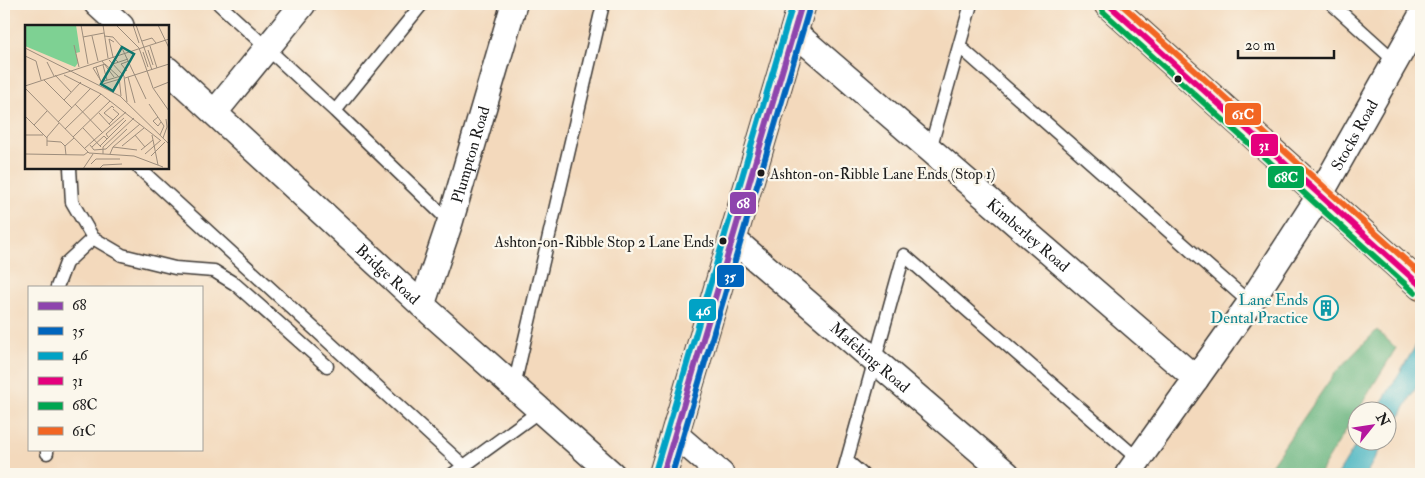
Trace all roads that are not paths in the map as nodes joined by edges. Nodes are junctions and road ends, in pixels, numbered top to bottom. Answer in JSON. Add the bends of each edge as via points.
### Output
{"nodes":[{"id":1,"x":96,"y":4,"type":"edge"},
{"id":2,"x":219,"y":4,"type":"edge"},
{"id":3,"x":303,"y":4,"type":"edge"},
{"id":4,"x":422,"y":4,"type":"edge"},
{"id":5,"x":514,"y":4,"type":"edge"},
{"id":6,"x":603,"y":4,"type":"edge"},
{"id":7,"x":802,"y":4,"type":"edge"},
{"id":8,"x":971,"y":4,"type":"edge"},
{"id":9,"x":1108,"y":4,"type":"edge"},
{"id":10,"x":1332,"y":4,"type":"edge"},
{"id":11,"x":1421,"y":16,"type":"edge"},
{"id":12,"x":120,"y":25,"type":"edge"},
{"id":13,"x":794,"y":32,"type":"junction"},
{"id":14,"x":959,"y":46,"type":"junction"},
{"id":15,"x":266,"y":47,"type":"junction"},
{"id":16,"x":1396,"y":62,"type":"junction"},
{"id":17,"x":169,"y":71,"type":"edge"},
{"id":18,"x":335,"y":111,"type":"junction"},
{"id":19,"x":214,"y":112,"type":"junction"},
{"id":20,"x":930,"y":149,"type":"junction"},
{"id":21,"x":70,"y":169,"type":"edge"},
{"id":22,"x":140,"y":169,"type":"edge"},
{"id":23,"x":1320,"y":195,"type":"junction"},
{"id":24,"x":450,"y":222,"type":"junction"},
{"id":25,"x":93,"y":238,"type":"junction"},
{"id":26,"x":732,"y":239,"type":"junction"},
{"id":27,"x":1417,"y":282,"type":"edge"},
{"id":28,"x":57,"y":286,"type":"edge"},
{"id":29,"x":1250,"y":303,"type":"junction"},
{"id":30,"x":422,"y":304,"type":"junction"},
{"id":31,"x":875,"y":361,"type":"junction"},
{"id":32,"x":327,"y":366,"type":"dead end"},
{"id":33,"x":1196,"y":379,"type":"junction"},
{"id":34,"x":514,"y":386,"type":"junction"},
{"id":35,"x":541,"y":410,"type":"junction"},
{"id":36,"x":676,"y":435,"type":"junction"},
{"id":37,"x":847,"y":461,"type":"junction"},
{"id":38,"x":464,"y":466,"type":"junction"},
{"id":39,"x":1134,"y":467,"type":"edge"},
{"id":40,"x":453,"y":474,"type":"edge"},
{"id":41,"x":612,"y":474,"type":"edge"},
{"id":42,"x":663,"y":474,"type":"edge"},
{"id":43,"x":721,"y":474,"type":"edge"},
{"id":44,"x":843,"y":474,"type":"edge"},
{"id":45,"x":862,"y":474,"type":"edge"},
{"id":46,"x":1008,"y":474,"type":"edge"}],
"edges":[{"from":1,"to":12,"type":"street"},
{"from":2,"to":15,"type":"lane"},
{"from":3,"to":15,"type":"street"},
{"from":4,"to":18,"type":"lane"},
{"from":5,"to":24,"type":"street","name":"Plumpton Road"},
{"from":6,"to":34,"type":"lane"},
{"from":7,"to":13,"type":"street"},
{"from":8,"to":14,"type":"lane"},
{"from":9,"to":23,"type":"highway"},
{"from":10,"to":16,"type":"lane"},
{"from":11,"to":16,"type":"street","name":"Stocks Road"},
{"from":13,"to":20,"type":"street","name":"Kimberley Road"},
{"from":13,"to":26,"type":"street"},
{"from":14,"to":20,"type":"lane"},
{"from":14,"to":29,"type":"lane"},
{"from":15,"to":18,"type":"lane"},
{"from":15,"to":19,"type":"street"},
{"from":16,"to":23,"type":"street","name":"Stocks Road"},
{"from":17,"to":19,"type":"street","name":"Bridge Road"},
{"from":18,"to":24,"type":"lane"},
{"from":19,"to":30,"type":"street","name":"Bridge Road"},
{"from":20,"to":33,"type":"street","name":"Kimberley Road"},
{"from":21,"to":25,"type":"lane","via":[[72,202]]},
{"from":22,"to":38,"type":"lane"},
{"from":23,"to":27,"type":"highway"},
{"from":23,"to":29,"type":"street","name":"Stocks Road"},
{"from":24,"to":30,"type":"street","name":"Plumpton Road"},
{"from":25,"to":28,"type":"lane","via":[[66,263]]},
{"from":25,"to":32,"type":"lane","via":[[122,255],[175,268],[214,271],[235,284]]},
{"from":26,"to":31,"type":"street","name":"Mafeking Road"},
{"from":26,"to":36,"type":"street"},
{"from":29,"to":33,"type":"street","name":"Stocks Road"},
{"from":30,"to":34,"type":"street","name":"Bridge Road"},
{"from":31,"to":37,"type":"lane"},
{"from":31,"to":39,"type":"lane","via":[[904,255]]},
{"from":31,"to":46,"type":"street","name":"Mafeking Road"},
{"from":33,"to":39,"type":"street","name":"Stocks Road"},
{"from":34,"to":35,"type":"street","name":"Bridge Road"},
{"from":35,"to":38,"type":"lane"},
{"from":35,"to":41,"type":"street","name":"Bridge Road"},
{"from":36,"to":42,"type":"street"},
{"from":36,"to":43,"type":"street"},
{"from":37,"to":44,"type":"lane"},
{"from":37,"to":45,"type":"lane"},
{"from":38,"to":40,"type":"lane"}]}
